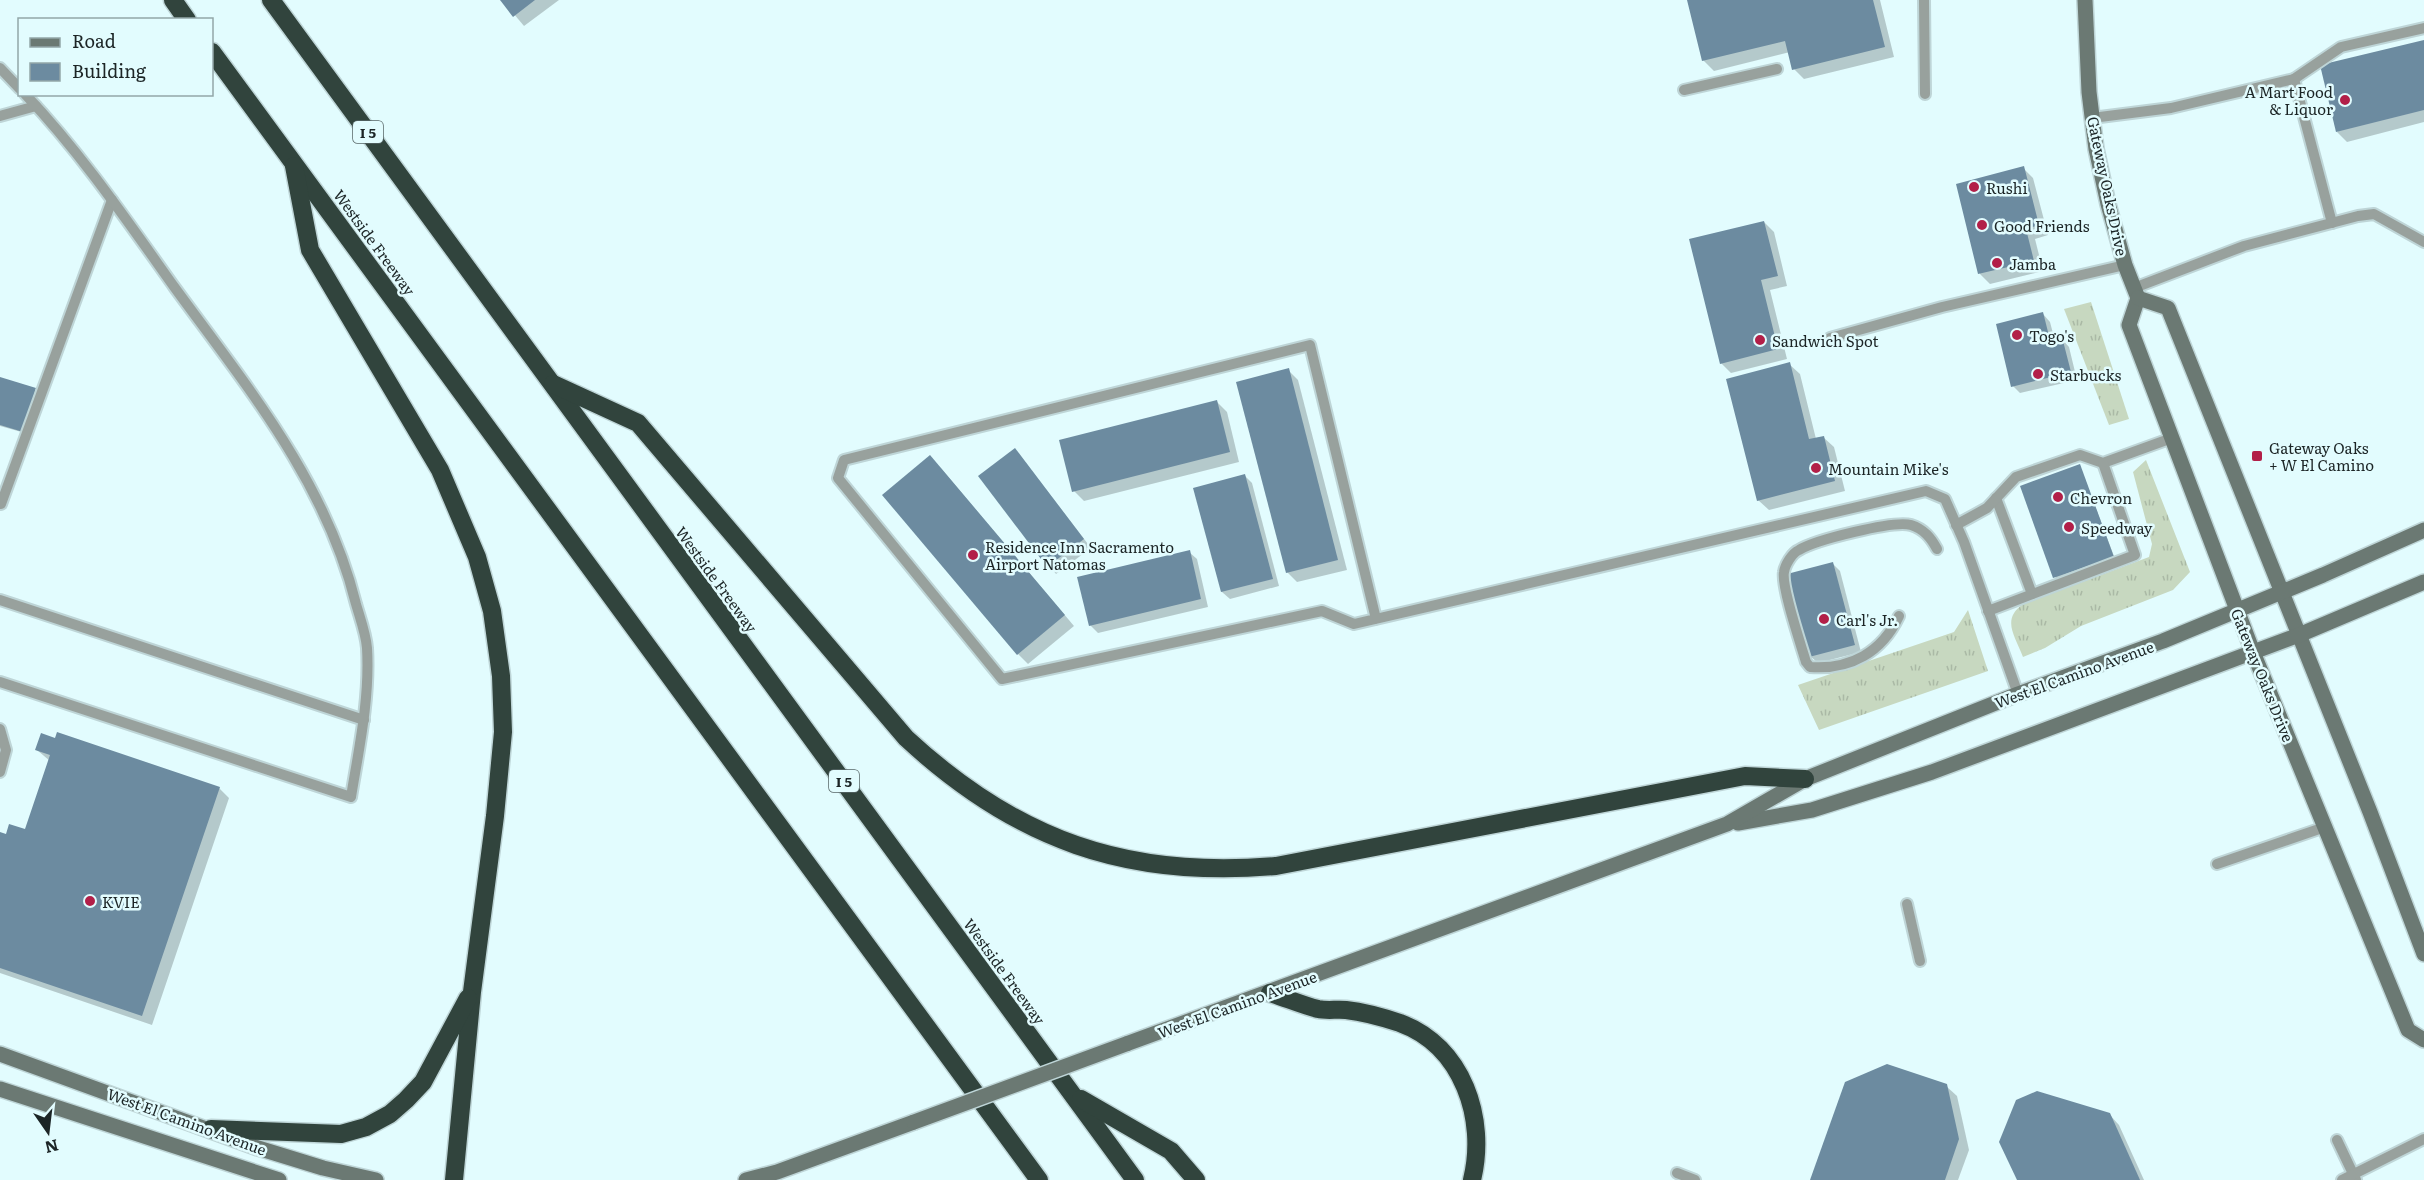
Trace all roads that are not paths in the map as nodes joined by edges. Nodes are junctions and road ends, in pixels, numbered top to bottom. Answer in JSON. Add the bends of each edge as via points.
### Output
{"nodes":[{"id":1,"x":173,"y":0,"type":"edge"},
{"id":2,"x":271,"y":0,"type":"edge"},
{"id":3,"x":1924,"y":0,"type":"edge"},
{"id":4,"x":2085,"y":0,"type":"edge"},
{"id":5,"x":186,"y":18,"type":"edge"},
{"id":6,"x":2424,"y":28,"type":"edge"},
{"id":7,"x":213,"y":53,"type":"edge"},
{"id":8,"x":0,"y":68,"type":"edge"},
{"id":9,"x":1777,"y":69,"type":"dead end"},
{"id":10,"x":2294,"y":79,"type":"junction"},
{"id":11,"x":18,"y":87,"type":"edge"},
{"id":12,"x":1684,"y":90,"type":"dead end"},
{"id":13,"x":1925,"y":94,"type":"dead end"},
{"id":14,"x":27,"y":96,"type":"edge"},
{"id":15,"x":36,"y":106,"type":"junction"},
{"id":16,"x":0,"y":116,"type":"edge"},
{"id":17,"x":2092,"y":118,"type":"junction"},
{"id":18,"x":293,"y":161,"type":"junction"},
{"id":19,"x":112,"y":200,"type":"junction"},
{"id":20,"x":2332,"y":223,"type":"junction"},
{"id":21,"x":2424,"y":242,"type":"edge"},
{"id":22,"x":2125,"y":265,"type":"junction"},
{"id":23,"x":2136,"y":293,"type":"junction"},
{"id":24,"x":1830,"y":338,"type":"dead end"},
{"id":25,"x":551,"y":383,"type":"junction"},
{"id":26,"x":2172,"y":438,"type":"junction"},
{"id":27,"x":2103,"y":463,"type":"junction"},
{"id":28,"x":1996,"y":498,"type":"junction"},
{"id":29,"x":0,"y":503,"type":"edge"},
{"id":30,"x":1956,"y":525,"type":"junction"},
{"id":31,"x":2424,"y":530,"type":"edge"},
{"id":32,"x":1938,"y":549,"type":"dead end"},
{"id":33,"x":2424,"y":582,"type":"edge"},
{"id":34,"x":2282,"y":592,"type":"junction"},
{"id":35,"x":2032,"y":594,"type":"junction"},
{"id":36,"x":0,"y":600,"type":"edge"},
{"id":37,"x":2237,"y":610,"type":"junction"},
{"id":38,"x":1988,"y":611,"type":"junction"},
{"id":39,"x":1899,"y":616,"type":"dead end"},
{"id":40,"x":1376,"y":619,"type":"junction"},
{"id":41,"x":2299,"y":635,"type":"junction"},
{"id":42,"x":2253,"y":652,"type":"junction"},
{"id":43,"x":0,"y":682,"type":"edge"},
{"id":44,"x":2018,"y":694,"type":"junction"},
{"id":45,"x":364,"y":720,"type":"junction"},
{"id":46,"x":0,"y":729,"type":"edge"},
{"id":47,"x":0,"y":772,"type":"edge"},
{"id":48,"x":1805,"y":779,"type":"junction"},
{"id":49,"x":1727,"y":825,"type":"junction"},
{"id":50,"x":2325,"y":827,"type":"junction"},
{"id":51,"x":2217,"y":864,"type":"dead end"},
{"id":52,"x":1907,"y":904,"type":"dead end"},
{"id":53,"x":2424,"y":954,"type":"edge"},
{"id":54,"x":1920,"y":961,"type":"dead end"},
{"id":55,"x":472,"y":992,"type":"junction"},
{"id":56,"x":1270,"y":993,"type":"junction"},
{"id":57,"x":2424,"y":1040,"type":"edge"},
{"id":58,"x":0,"y":1054,"type":"edge"},
{"id":59,"x":0,"y":1089,"type":"edge"},
{"id":60,"x":1075,"y":1096,"type":"junction"},
{"id":61,"x":211,"y":1129,"type":"junction"},
{"id":62,"x":2424,"y":1139,"type":"edge"},
{"id":63,"x":2337,"y":1140,"type":"dead end"},
{"id":64,"x":1677,"y":1173,"type":"dead end"},
{"id":65,"x":2354,"y":1177,"type":"edge"},
{"id":66,"x":279,"y":1180,"type":"edge"},
{"id":67,"x":376,"y":1180,"type":"edge"},
{"id":68,"x":454,"y":1180,"type":"edge"},
{"id":69,"x":747,"y":1180,"type":"edge"},
{"id":70,"x":1039,"y":1180,"type":"edge"},
{"id":71,"x":1135,"y":1180,"type":"edge"},
{"id":72,"x":1196,"y":1180,"type":"edge"},
{"id":73,"x":1472,"y":1180,"type":"edge"},
{"id":74,"x":1695,"y":1180,"type":"edge"},
{"id":75,"x":2342,"y":1180,"type":"edge"}],
"edges":[{"from":1,"to":5,"type":"highway"},
{"from":2,"to":25,"type":"highway","name":"Westside Freeway","number":"I 5"},
{"from":3,"to":13,"type":"lane"},
{"from":4,"to":17,"type":"main road","name":"Gateway Oaks Drive"},
{"from":6,"to":10,"type":"lane","via":[[2341,47]]},
{"from":7,"to":18,"type":"highway","name":"Westside Freeway"},
{"from":8,"to":11,"type":"lane"},
{"from":9,"to":12,"type":"lane"},
{"from":10,"to":17,"type":"lane","via":[[2171,108]]},
{"from":10,"to":20,"type":"lane"},
{"from":14,"to":15,"type":"lane"},
{"from":15,"to":16,"type":"lane"},
{"from":15,"to":19,"type":"lane"},
{"from":17,"to":22,"type":"main road","name":"Gateway Oaks Drive","via":[[2108,204]]},
{"from":18,"to":55,"type":"highway","via":[[310,250],[440,470],[477,557],[492,611],[501,676],[503,732]]},
{"from":18,"to":70,"type":"highway","name":"Westside Freeway"},
{"from":19,"to":29,"type":"lane"},
{"from":19,"to":45,"type":"lane","via":[[265,412],[311,485],[329,522],[349,573],[367,647]]},
{"from":20,"to":21,"type":"lane","via":[[2374,214]]},
{"from":20,"to":23,"type":"lane","via":[[2244,246]]},
{"from":22,"to":23,"type":"main road","name":"Gateway Oaks Drive"},
{"from":22,"to":24,"type":"lane"},
{"from":23,"to":26,"type":"main road","name":"Gateway Oaks Drive","via":[[2129,325]]},
{"from":23,"to":34,"type":"main road","via":[[2168,308]]},
{"from":25,"to":48,"type":"highway","via":[[638,423],[906,738],[941,770],[1018,821],[1085,849],[1135,862],[1185,868],[1276,866],[1744,776]]},
{"from":25,"to":60,"type":"highway","name":"Westside Freeway","number":"I 5"},
{"from":26,"to":27,"type":"lane"},
{"from":26,"to":37,"type":"main road","name":"Gateway Oaks Drive"},
{"from":27,"to":28,"type":"lane","via":[[2080,455],[2062,460],[2016,477]]},
{"from":27,"to":35,"type":"lane","via":[[2135,555]]},
{"from":28,"to":30,"type":"lane","via":[[1987,508]]},
{"from":28,"to":35,"type":"lane"},
{"from":30,"to":38,"type":"lane"},
{"from":30,"to":40,"type":"lane","via":[[1945,499],[1926,491]]},
{"from":31,"to":34,"type":"main road","name":"West El Camino Avenue"},
{"from":32,"to":39,"type":"lane","via":[[1925,532],[1897,524],[1813,543],[1796,551],[1787,564],[1783,574],[1789,603],[1810,667],[1836,666],[1869,655],[1884,641]]},
{"from":33,"to":41,"type":"main road","name":"West El Camino Avenue"},
{"from":34,"to":37,"type":"main road","name":"West El Camino Avenue"},
{"from":34,"to":41,"type":"main road"},
{"from":35,"to":38,"type":"lane"},
{"from":36,"to":45,"type":"lane"},
{"from":37,"to":42,"type":"main road","name":"Gateway Oaks Drive"},
{"from":37,"to":44,"type":"main road","name":"West El Camino Avenue"},
{"from":38,"to":44,"type":"lane"},
{"from":40,"to":40,"type":"lane","via":[[1354,624],[1322,611],[1002,679],[838,477],[844,460],[1310,345]]},
{"from":41,"to":42,"type":"main road","name":"West El Camino Avenue"},
{"from":41,"to":53,"type":"main road"},
{"from":42,"to":49,"type":"main road","name":"West El Camino Avenue","via":[[1932,772],[1812,810]]},
{"from":42,"to":50,"type":"main road","name":"Gateway Oaks Drive"},
{"from":43,"to":45,"type":"lane","via":[[351,797]]},
{"from":44,"to":48,"type":"main road","name":"West El Camino Avenue"},
{"from":46,"to":47,"type":"lane","via":[[6,750]]},
{"from":48,"to":49,"type":"main road","name":"West El Camino Avenue"},
{"from":49,"to":56,"type":"main road","name":"West El Camino Avenue"},
{"from":50,"to":51,"type":"lane"},
{"from":50,"to":57,"type":"main road","name":"Gateway Oaks Drive","via":[[2408,1030]]},
{"from":52,"to":54,"type":"lane"},
{"from":55,"to":61,"type":"highway","via":[[423,1082],[390,1114],[366,1127],[341,1134]]},
{"from":55,"to":68,"type":"highway"},
{"from":56,"to":69,"type":"main road","name":"West El Camino Avenue","bridge":true},
{"from":56,"to":73,"type":"highway","via":[[1320,1009],[1360,1012],[1403,1024],[1441,1051],[1469,1095],[1476,1121],[1478,1147]]},
{"from":58,"to":61,"type":"main road","name":"West El Camino Avenue"},
{"from":59,"to":66,"type":"main road","name":"West El Camino Avenue"},
{"from":60,"to":71,"type":"highway","name":"Westside Freeway","number":"I 5"},
{"from":60,"to":72,"type":"highway","via":[[1171,1151]]},
{"from":61,"to":67,"type":"main road","name":"West El Camino Avenue","via":[[258,1148]]},
{"from":62,"to":65,"type":"lane"},
{"from":63,"to":65,"type":"lane"},
{"from":64,"to":74,"type":"lane"},
{"from":65,"to":75,"type":"lane"}]}
